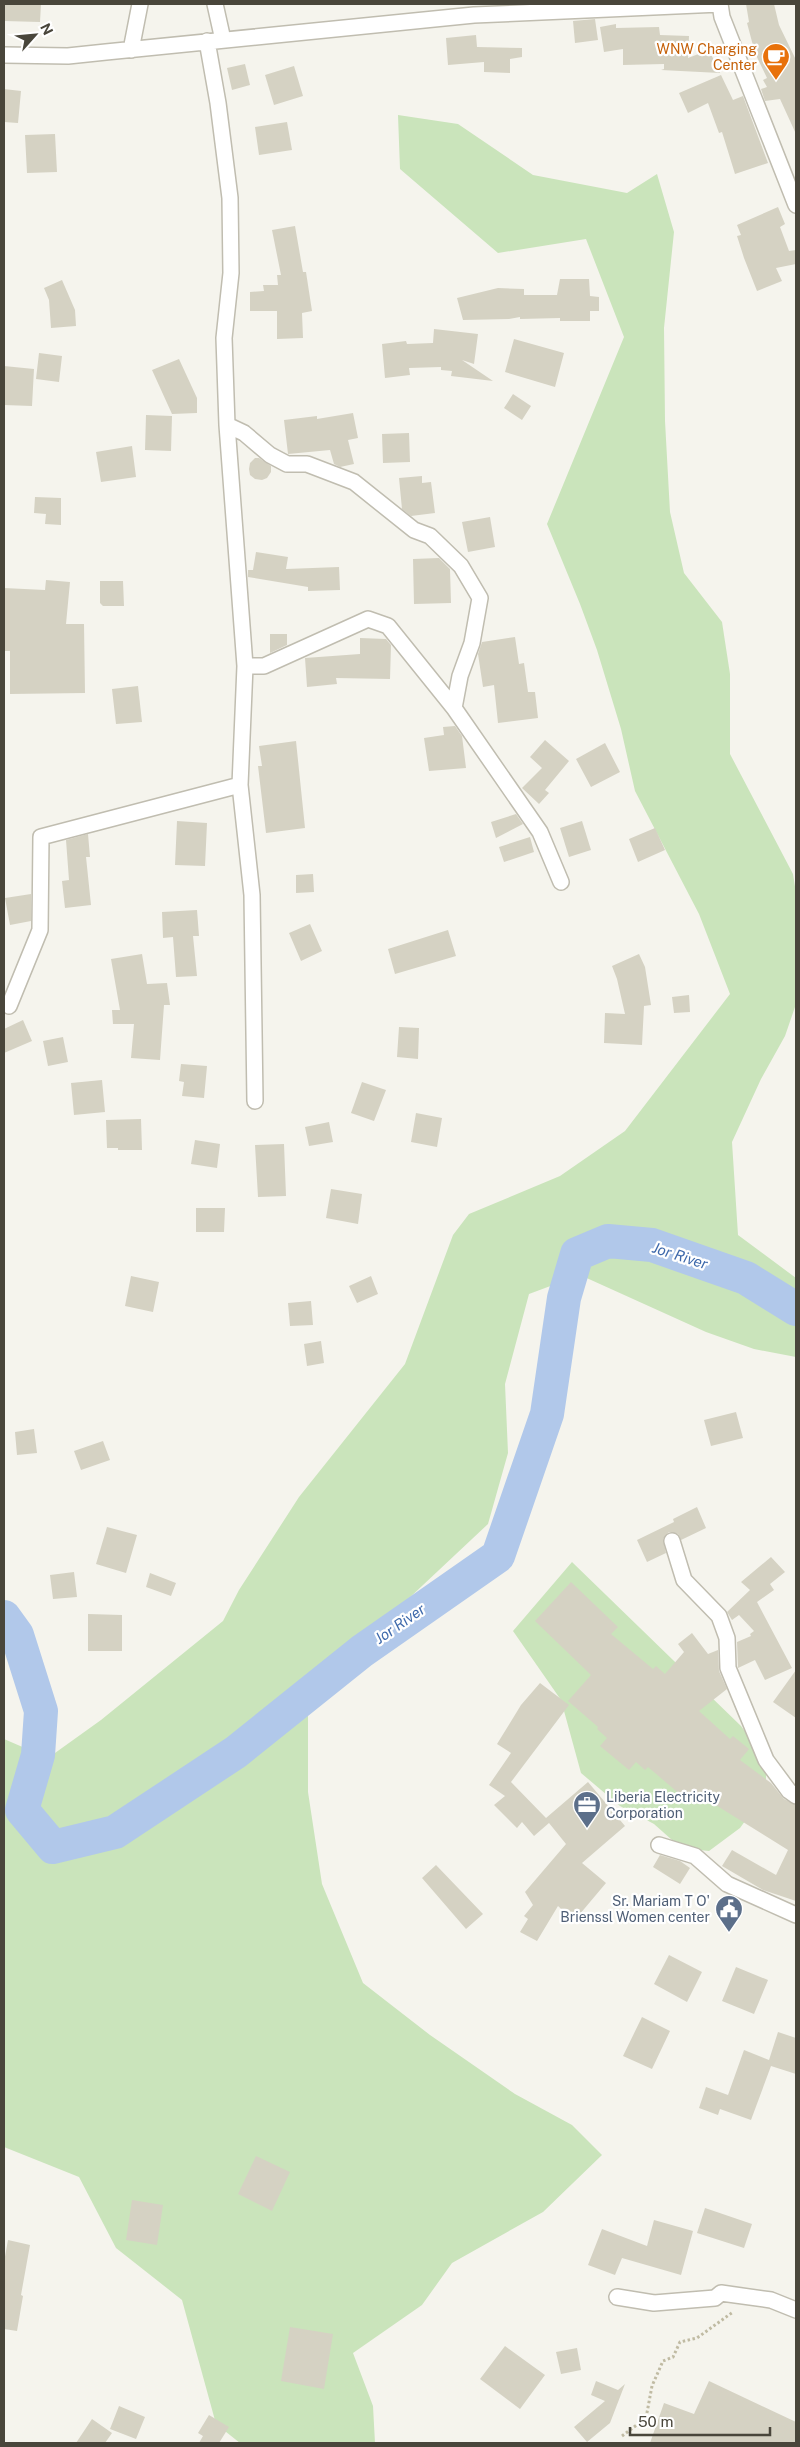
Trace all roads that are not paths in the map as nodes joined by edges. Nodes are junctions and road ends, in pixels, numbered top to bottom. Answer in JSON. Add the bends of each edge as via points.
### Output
{"nodes":[{"id":1,"x":140,"y":4,"type":"edge"},
{"id":2,"x":214,"y":4,"type":"edge"},
{"id":3,"x":635,"y":6,"type":"edge"},
{"id":4,"x":223,"y":40,"type":"junction"},
{"id":5,"x":207,"y":41,"type":"junction"},
{"id":6,"x":131,"y":50,"type":"junction"},
{"id":7,"x":4,"y":55,"type":"edge"},
{"id":8,"x":796,"y":205,"type":"edge"},
{"id":9,"x":227,"y":424,"type":"junction"},
{"id":10,"x":245,"y":666,"type":"junction"},
{"id":11,"x":454,"y":708,"type":"junction"},
{"id":12,"x":240,"y":785,"type":"junction"},
{"id":13,"x":561,"y":882,"type":"dead end"},
{"id":14,"x":9,"y":1006,"type":"dead end"},
{"id":15,"x":255,"y":1101,"type":"dead end"},
{"id":16,"x":672,"y":1541,"type":"dead end"},
{"id":17,"x":796,"y":1796,"type":"edge"},
{"id":18,"x":659,"y":1845,"type":"dead end"},
{"id":19,"x":796,"y":1915,"type":"edge"},
{"id":20,"x":617,"y":2297,"type":"dead end"},
{"id":21,"x":796,"y":2310,"type":"edge"}],
"edges":[{"from":1,"to":6,"type":"street"},
{"from":2,"to":4,"type":"street"},
{"from":3,"to":4,"type":"street","via":[[474,15]]},
{"from":3,"to":8,"type":"street","via":[[720,4],[722,17]]},
{"from":4,"to":5,"type":"street"},
{"from":5,"to":6,"type":"street"},
{"from":5,"to":9,"type":"street","via":[[230,198],[231,273],[224,338]]},
{"from":6,"to":7,"type":"street","via":[[68,56]]},
{"from":9,"to":10,"type":"street"},
{"from":9,"to":11,"type":"street","via":[[287,464],[307,464],[354,482],[414,530],[430,536],[461,566],[480,598]]},
{"from":10,"to":11,"type":"street","via":[[264,666],[368,618],[388,626]]},
{"from":10,"to":12,"type":"street"},
{"from":11,"to":13,"type":"street","via":[[540,832]]},
{"from":12,"to":14,"type":"street","via":[[41,837],[40,930]]},
{"from":12,"to":15,"type":"street","via":[[252,895]]},
{"from":16,"to":17,"type":"street","via":[[684,1580],[719,1616],[727,1638],[728,1668],[766,1760]]},
{"from":18,"to":19,"type":"street","via":[[696,1856],[727,1884]]},
{"from":20,"to":21,"type":"street","via":[[654,2303],[715,2298],[721,2293],[771,2300]]}]}
